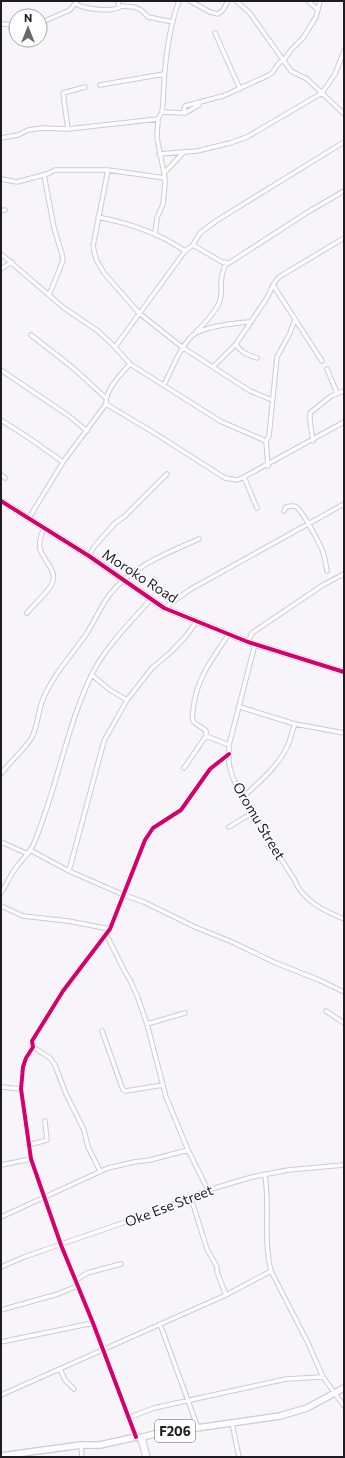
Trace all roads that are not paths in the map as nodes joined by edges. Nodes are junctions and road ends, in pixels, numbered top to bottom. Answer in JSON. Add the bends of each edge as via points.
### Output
{"nodes":[{"id":1,"x":118,"y":1,"type":"edge"},
{"id":2,"x":179,"y":1,"type":"edge"},
{"id":3,"x":190,"y":1,"type":"edge"},
{"id":4,"x":228,"y":1,"type":"edge"},
{"id":5,"x":236,"y":1,"type":"edge"},
{"id":6,"x":316,"y":1,"type":"edge"},
{"id":7,"x":320,"y":1,"type":"edge"},
{"id":8,"x":76,"y":2,"type":"edge"},
{"id":9,"x":310,"y":2,"type":"edge"},
{"id":10,"x":120,"y":8,"type":"junction"},
{"id":11,"x":317,"y":9,"type":"junction"},
{"id":12,"x":48,"y":20,"type":"edge"},
{"id":13,"x":173,"y":22,"type":"junction"},
{"id":14,"x":215,"y":33,"type":"dead end"},
{"id":15,"x":344,"y":51,"type":"edge"},
{"id":16,"x":284,"y":60,"type":"junction"},
{"id":17,"x":164,"y":74,"type":"junction"},
{"id":18,"x":100,"y":84,"type":"dead end"},
{"id":19,"x":85,"y":87,"type":"dead end"},
{"id":20,"x":240,"y":89,"type":"junction"},
{"id":21,"x":322,"y":93,"type":"junction"},
{"id":22,"x":162,"y":112,"type":"junction"},
{"id":23,"x":344,"y":114,"type":"edge"},
{"id":24,"x":158,"y":119,"type":"junction"},
{"id":25,"x":68,"y":129,"type":"junction"},
{"id":26,"x":1,"y":138,"type":"edge"},
{"id":27,"x":344,"y":142,"type":"edge"},
{"id":28,"x":184,"y":152,"type":"junction"},
{"id":29,"x":159,"y":154,"type":"junction"},
{"id":30,"x":108,"y":170,"type":"junction"},
{"id":31,"x":164,"y":173,"type":"junction"},
{"id":32,"x":44,"y":175,"type":"junction"},
{"id":33,"x":165,"y":178,"type":"junction"},
{"id":34,"x":1,"y":179,"type":"edge"},
{"id":35,"x":344,"y":191,"type":"edge"},
{"id":36,"x":98,"y":217,"type":"junction"},
{"id":37,"x":155,"y":234,"type":"junction"},
{"id":38,"x":344,"y":238,"type":"edge"},
{"id":39,"x":193,"y":245,"type":"junction"},
{"id":40,"x":185,"y":251,"type":"junction"},
{"id":41,"x":1,"y":254,"type":"edge"},
{"id":42,"x":12,"y":262,"type":"junction"},
{"id":43,"x":226,"y":263,"type":"junction"},
{"id":44,"x":1,"y":269,"type":"edge"},
{"id":45,"x":273,"y":284,"type":"junction"},
{"id":46,"x":277,"y":291,"type":"junction"},
{"id":47,"x":270,"y":292,"type":"junction"},
{"id":48,"x":49,"y":295,"type":"junction"},
{"id":49,"x":139,"y":313,"type":"junction"},
{"id":50,"x":295,"y":319,"type":"junction"},
{"id":51,"x":251,"y":322,"type":"junction"},
{"id":52,"x":195,"y":334,"type":"junction"},
{"id":53,"x":31,"y":335,"type":"dead end"},
{"id":54,"x":236,"y":344,"type":"junction"},
{"id":55,"x":115,"y":347,"type":"junction"},
{"id":56,"x":182,"y":347,"type":"junction"},
{"id":57,"x":257,"y":358,"type":"dead end"},
{"id":58,"x":322,"y":361,"type":"dead end"},
{"id":59,"x":130,"y":364,"type":"junction"},
{"id":60,"x":214,"y":366,"type":"junction"},
{"id":61,"x":327,"y":369,"type":"dead end"},
{"id":62,"x":1,"y":370,"type":"edge"},
{"id":63,"x":164,"y":385,"type":"junction"},
{"id":64,"x":344,"y":391,"type":"edge"},
{"id":65,"x":337,"y":393,"type":"junction"},
{"id":66,"x":106,"y":398,"type":"junction"},
{"id":67,"x":272,"y":400,"type":"junction"},
{"id":68,"x":106,"y":404,"type":"junction"},
{"id":69,"x":1,"y":420,"type":"edge"},
{"id":70,"x":344,"y":422,"type":"edge"},
{"id":71,"x":87,"y":431,"type":"junction"},
{"id":72,"x":266,"y":441,"type":"junction"},
{"id":73,"x":313,"y":441,"type":"junction"},
{"id":74,"x":63,"y":462,"type":"junction"},
{"id":75,"x":268,"y":466,"type":"junction"},
{"id":76,"x":167,"y":474,"type":"dead end"},
{"id":77,"x":1,"y":475,"type":"edge"},
{"id":78,"x":244,"y":477,"type":"junction"},
{"id":79,"x":5,"y":478,"type":"dead end"},
{"id":80,"x":1,"y":501,"type":"edge"},
{"id":81,"x":344,"y":504,"type":"edge"},
{"id":82,"x":257,"y":508,"type":"dead end"},
{"id":83,"x":284,"y":511,"type":"dead end"},
{"id":84,"x":29,"y":518,"type":"junction"},
{"id":85,"x":308,"y":524,"type":"junction"},
{"id":86,"x":44,"y":527,"type":"junction"},
{"id":87,"x":199,"y":539,"type":"dead end"},
{"id":88,"x":89,"y":556,"type":"junction"},
{"id":89,"x":327,"y":571,"type":"dead end"},
{"id":90,"x":344,"y":574,"type":"edge"},
{"id":91,"x":124,"y":580,"type":"junction"},
{"id":92,"x":151,"y":599,"type":"junction"},
{"id":93,"x":164,"y":608,"type":"junction"},
{"id":94,"x":27,"y":613,"type":"dead end"},
{"id":95,"x":197,"y":621,"type":"junction"},
{"id":96,"x":229,"y":634,"type":"junction"},
{"id":97,"x":248,"y":642,"type":"junction"},
{"id":98,"x":255,"y":644,"type":"junction"},
{"id":99,"x":344,"y":672,"type":"edge"},
{"id":100,"x":92,"y":675,"type":"junction"},
{"id":101,"x":127,"y":700,"type":"junction"},
{"id":102,"x":240,"y":707,"type":"junction"},
{"id":103,"x":295,"y":724,"type":"junction"},
{"id":104,"x":344,"y":733,"type":"edge"},
{"id":105,"x":206,"y":736,"type":"junction"},
{"id":106,"x":229,"y":745,"type":"junction"},
{"id":107,"x":229,"y":754,"type":"junction"},
{"id":108,"x":184,"y":768,"type":"dead end"},
{"id":109,"x":1,"y":774,"type":"edge"},
{"id":110,"x":242,"y":798,"type":"junction"},
{"id":111,"x":252,"y":813,"type":"junction"},
{"id":112,"x":229,"y":826,"type":"dead end"},
{"id":113,"x":1,"y":842,"type":"edge"},
{"id":114,"x":30,"y":850,"type":"junction"},
{"id":115,"x":28,"y":854,"type":"junction"},
{"id":116,"x":69,"y":871,"type":"junction"},
{"id":117,"x":1,"y":893,"type":"edge"},
{"id":118,"x":124,"y":896,"type":"junction"},
{"id":119,"x":1,"y":906,"type":"edge"},
{"id":120,"x":344,"y":919,"type":"edge"},
{"id":121,"x":110,"y":929,"type":"junction"},
{"id":122,"x":106,"y":934,"type":"junction"},
{"id":123,"x":344,"y":992,"type":"edge"},
{"id":124,"x":326,"y":1011,"type":"dead end"},
{"id":125,"x":185,"y":1013,"type":"dead end"},
{"id":126,"x":344,"y":1023,"type":"edge"},
{"id":127,"x":147,"y":1024,"type":"junction"},
{"id":128,"x":102,"y":1031,"type":"dead end"},
{"id":129,"x":33,"y":1047,"type":"junction"},
{"id":130,"x":163,"y":1085,"type":"junction"},
{"id":131,"x":1,"y":1087,"type":"edge"},
{"id":132,"x":20,"y":1089,"type":"junction"},
{"id":133,"x":45,"y":1121,"type":"dead end"},
{"id":134,"x":28,"y":1145,"type":"junction"},
{"id":135,"x":188,"y":1150,"type":"junction"},
{"id":136,"x":31,"y":1159,"type":"junction"},
{"id":137,"x":343,"y":1165,"type":"edge"},
{"id":138,"x":1,"y":1166,"type":"edge"},
{"id":139,"x":100,"y":1172,"type":"junction"},
{"id":140,"x":265,"y":1175,"type":"junction"},
{"id":141,"x":208,"y":1190,"type":"junction"},
{"id":142,"x":44,"y":1197,"type":"junction"},
{"id":143,"x":191,"y":1198,"type":"junction"},
{"id":144,"x":1,"y":1217,"type":"edge"},
{"id":145,"x":61,"y":1245,"type":"junction"},
{"id":146,"x":121,"y":1264,"type":"dead end"},
{"id":147,"x":1,"y":1267,"type":"edge"},
{"id":148,"x":271,"y":1271,"type":"junction"},
{"id":149,"x":75,"y":1281,"type":"junction"},
{"id":150,"x":77,"y":1286,"type":"junction"},
{"id":151,"x":226,"y":1295,"type":"junction"},
{"id":152,"x":1,"y":1310,"type":"edge"},
{"id":153,"x":93,"y":1323,"type":"junction"},
{"id":154,"x":160,"y":1324,"type":"junction"},
{"id":155,"x":1,"y":1342,"type":"edge"},
{"id":156,"x":103,"y":1349,"type":"junction"},
{"id":157,"x":60,"y":1369,"type":"junction"},
{"id":158,"x":323,"y":1377,"type":"junction"},
{"id":159,"x":344,"y":1388,"type":"edge"},
{"id":160,"x":74,"y":1389,"type":"dead end"},
{"id":161,"x":335,"y":1394,"type":"junction"},
{"id":162,"x":1,"y":1395,"type":"edge"},
{"id":163,"x":188,"y":1402,"type":"junction"},
{"id":164,"x":344,"y":1406,"type":"edge"},
{"id":165,"x":128,"y":1418,"type":"junction"},
{"id":166,"x":232,"y":1423,"type":"junction"},
{"id":167,"x":198,"y":1428,"type":"junction"},
{"id":168,"x":140,"y":1438,"type":"junction"},
{"id":169,"x":81,"y":1445,"type":"junction"},
{"id":170,"x":23,"y":1455,"type":"edge"},
{"id":171,"x":1,"y":1456,"type":"edge"},
{"id":172,"x":82,"y":1457,"type":"edge"},
{"id":173,"x":145,"y":1457,"type":"edge"},
{"id":174,"x":148,"y":1457,"type":"edge"},
{"id":175,"x":239,"y":1457,"type":"edge"}],
"edges":[{"from":1,"to":10,"type":"street"},
{"from":2,"to":13,"type":"street"},
{"from":3,"to":4,"type":"street","via":[[218,14]]},
{"from":5,"to":16,"type":"street","via":[[249,12]]},
{"from":6,"to":9,"type":"street"},
{"from":7,"to":11,"type":"street"},
{"from":8,"to":10,"type":"street","via":[[83,8]]},
{"from":8,"to":12,"type":"street","via":[[70,10]]},
{"from":9,"to":11,"type":"street"},
{"from":10,"to":13,"type":"street","via":[[134,7],[148,17]]},
{"from":11,"to":16,"type":"street","via":[[316,17],[303,38]]},
{"from":13,"to":17,"type":"street"},
{"from":14,"to":20,"type":"street"},
{"from":15,"to":21,"type":"street","via":[[336,74]]},
{"from":16,"to":20,"type":"street","via":[[269,75]]},
{"from":16,"to":21,"type":"street","via":[[291,71],[308,79]]},
{"from":17,"to":18,"type":"street"},
{"from":17,"to":22,"type":"street"},
{"from":19,"to":25,"type":"street","via":[[63,93]]},
{"from":20,"to":22,"type":"street","via":[[205,102],[185,106],[185,113]]},
{"from":21,"to":23,"type":"street"},
{"from":21,"to":28,"type":"street","via":[[247,137]]},
{"from":22,"to":24,"type":"street"},
{"from":24,"to":25,"type":"street"},
{"from":24,"to":29,"type":"street"},
{"from":25,"to":26,"type":"street","via":[[28,130]]},
{"from":27,"to":39,"type":"street","via":[[216,221],[200,233]]},
{"from":28,"to":29,"type":"street"},
{"from":28,"to":31,"type":"street"},
{"from":29,"to":31,"type":"street"},
{"from":30,"to":32,"type":"street","via":[[55,170]]},
{"from":30,"to":33,"type":"street"},
{"from":30,"to":36,"type":"street"},
{"from":31,"to":33,"type":"street"},
{"from":32,"to":34,"type":"street","via":[[17,182]]},
{"from":32,"to":48,"type":"street","via":[[63,260]]},
{"from":33,"to":37,"type":"street","via":[[163,204],[157,218]]},
{"from":35,"to":43,"type":"street","via":[[233,262]]},
{"from":36,"to":37,"type":"street"},
{"from":36,"to":49,"type":"street","via":[[93,246],[96,259],[104,273]]},
{"from":37,"to":40,"type":"street"},
{"from":38,"to":45,"type":"street","via":[[291,269]]},
{"from":39,"to":40,"type":"street"},
{"from":39,"to":43,"type":"street"},
{"from":40,"to":49,"type":"street"},
{"from":41,"to":42,"type":"street"},
{"from":42,"to":44,"type":"street"},
{"from":42,"to":48,"type":"street"},
{"from":43,"to":52,"type":"street","via":[[220,302]]},
{"from":45,"to":46,"type":"street"},
{"from":45,"to":47,"type":"street"},
{"from":46,"to":47,"type":"street"},
{"from":46,"to":50,"type":"street"},
{"from":47,"to":51,"type":"street"},
{"from":48,"to":55,"type":"street","via":[[98,331]]},
{"from":49,"to":55,"type":"street"},
{"from":49,"to":56,"type":"street"},
{"from":50,"to":58,"type":"street"},
{"from":50,"to":67,"type":"street","via":[[277,357]]},
{"from":51,"to":52,"type":"street","via":[[218,326]]},
{"from":51,"to":54,"type":"street"},
{"from":52,"to":56,"type":"street"},
{"from":53,"to":66,"type":"street"},
{"from":54,"to":57,"type":"street","via":[[245,353]]},
{"from":54,"to":60,"type":"street"},
{"from":55,"to":59,"type":"street"},
{"from":56,"to":60,"type":"street"},
{"from":56,"to":63,"type":"street"},
{"from":59,"to":63,"type":"street"},
{"from":59,"to":66,"type":"street","via":[[117,378]]},
{"from":60,"to":67,"type":"street","via":[[250,391]]},
{"from":61,"to":65,"type":"street"},
{"from":62,"to":71,"type":"street"},
{"from":63,"to":72,"type":"street","via":[[220,421]]},
{"from":64,"to":65,"type":"street"},
{"from":65,"to":73,"type":"street","via":[[324,400],[310,413]]},
{"from":66,"to":68,"type":"street"},
{"from":67,"to":72,"type":"street","via":[[269,436]]},
{"from":68,"to":71,"type":"street"},
{"from":68,"to":78,"type":"street","via":[[225,478],[237,480]]},
{"from":69,"to":74,"type":"street"},
{"from":70,"to":73,"type":"street"},
{"from":71,"to":74,"type":"street"},
{"from":72,"to":75,"type":"street"},
{"from":73,"to":75,"type":"street"},
{"from":74,"to":84,"type":"street"},
{"from":75,"to":78,"type":"street"},
{"from":76,"to":88,"type":"street","via":[[115,523]]},
{"from":77,"to":79,"type":"street"},
{"from":78,"to":82,"type":"street"},
{"from":80,"to":84,"type":"street","name":"Moroko Road"},
{"from":81,"to":85,"type":"street"},
{"from":83,"to":85,"type":"street","via":[[286,507],[296,507]]},
{"from":84,"to":86,"type":"street","name":"Moroko Road"},
{"from":85,"to":89,"type":"street","via":[[324,554]]},
{"from":85,"to":93,"type":"street","via":[[191,589]]},
{"from":86,"to":88,"type":"street","name":"Moroko Road"},
{"from":86,"to":94,"type":"street","via":[[40,549],[54,580]]},
{"from":87,"to":91,"type":"street","via":[[150,562]]},
{"from":88,"to":91,"type":"street","name":"Moroko Road"},
{"from":90,"to":97,"type":"street","via":[[323,585],[252,633]]},
{"from":91,"to":92,"type":"street","name":"Moroko Road"},
{"from":91,"to":109,"type":"street","via":[[109,596],[52,681],[42,701],[36,729]]},
{"from":92,"to":93,"type":"street","name":"Moroko Road"},
{"from":92,"to":100,"type":"street","via":[[109,648]]},
{"from":93,"to":95,"type":"street","name":"Moroko Road"},
{"from":95,"to":96,"type":"street","name":"Moroko Road"},
{"from":95,"to":101,"type":"street","via":[[171,652],[152,668]]},
{"from":96,"to":97,"type":"street","name":"Moroko Road"},
{"from":96,"to":105,"type":"street","via":[[204,672],[194,697],[192,718],[206,731]]},
{"from":97,"to":98,"type":"street","name":"Moroko Road"},
{"from":98,"to":99,"type":"street","name":"Moroko Road"},
{"from":98,"to":102,"type":"street","name":"Oromu Street"},
{"from":100,"to":101,"type":"street"},
{"from":100,"to":114,"type":"street"},
{"from":101,"to":116,"type":"street","via":[[104,741]]},
{"from":102,"to":103,"type":"street"},
{"from":102,"to":106,"type":"street","name":"Oromu Street"},
{"from":103,"to":104,"type":"street"},
{"from":103,"to":110,"type":"street","via":[[284,752]]},
{"from":105,"to":106,"type":"street"},
{"from":105,"to":108,"type":"street"},
{"from":106,"to":107,"type":"street","name":"Oromu Street"},
{"from":107,"to":110,"type":"street","name":"Oromu Street","via":[[233,778]]},
{"from":107,"to":118,"type":"street","via":[[210,769],[181,810],[153,828],[140,850]]},
{"from":110,"to":111,"type":"street","name":"Oromu Street"},
{"from":111,"to":112,"type":"street"},
{"from":111,"to":120,"type":"street","name":"Oromu Street","via":[[294,878],[297,887],[316,905]]},
{"from":113,"to":115,"type":"street"},
{"from":114,"to":115,"type":"street"},
{"from":114,"to":116,"type":"street"},
{"from":115,"to":117,"type":"street","via":[[17,866]]},
{"from":116,"to":118,"type":"street"},
{"from":118,"to":121,"type":"street"},
{"from":118,"to":123,"type":"street","via":[[144,902]]},
{"from":119,"to":121,"type":"street","via":[[23,916]]},
{"from":121,"to":122,"type":"street"},
{"from":122,"to":127,"type":"street","via":[[135,990]]},
{"from":122,"to":129,"type":"street","via":[[58,998],[32,1042]]},
{"from":124,"to":126,"type":"street"},
{"from":125,"to":127,"type":"street"},
{"from":127,"to":130,"type":"street"},
{"from":128,"to":130,"type":"street","via":[[123,1090]]},
{"from":129,"to":132,"type":"street","via":[[23,1067]]},
{"from":129,"to":139,"type":"street","via":[[50,1058],[55,1065]]},
{"from":130,"to":135,"type":"street"},
{"from":131,"to":132,"type":"street"},
{"from":132,"to":134,"type":"street"},
{"from":133,"to":134,"type":"street","via":[[47,1140]]},
{"from":134,"to":136,"type":"street"},
{"from":135,"to":139,"type":"street"},
{"from":135,"to":141,"type":"street"},
{"from":136,"to":138,"type":"street"},
{"from":136,"to":142,"type":"street"},
{"from":137,"to":140,"type":"street","name":"Oke Ese Street","via":[[288,1170]]},
{"from":139,"to":142,"type":"street"},
{"from":140,"to":141,"type":"street","name":"Oke Ese Street"},
{"from":140,"to":148,"type":"street","via":[[268,1261]]},
{"from":141,"to":143,"type":"street","name":"Oke Ese Street"},
{"from":142,"to":144,"type":"street"},
{"from":142,"to":145,"type":"street"},
{"from":143,"to":145,"type":"street","name":"Oke Ese Street"},
{"from":143,"to":151,"type":"street","via":[[207,1249],[217,1267]]},
{"from":145,"to":147,"type":"street","name":"Oke Ese Street","via":[[14,1260]]},
{"from":145,"to":149,"type":"street"},
{"from":146,"to":149,"type":"street","via":[[87,1273]]},
{"from":148,"to":151,"type":"street"},
{"from":148,"to":158,"type":"street"},
{"from":149,"to":150,"type":"street"},
{"from":150,"to":152,"type":"street"},
{"from":150,"to":153,"type":"street"},
{"from":151,"to":154,"type":"street"},
{"from":153,"to":155,"type":"street"},
{"from":153,"to":156,"type":"street"},
{"from":154,"to":156,"type":"street"},
{"from":154,"to":163,"type":"street"},
{"from":156,"to":157,"type":"street"},
{"from":156,"to":165,"type":"street"},
{"from":157,"to":160,"type":"street","via":[[65,1380]]},
{"from":157,"to":162,"type":"street"},
{"from":158,"to":161,"type":"street"},
{"from":158,"to":163,"type":"street","via":[[286,1378]]},
{"from":159,"to":161,"type":"main road","number":"F206"},
{"from":161,"to":164,"type":"street"},
{"from":161,"to":166,"type":"main road","number":"F206","via":[[291,1413]]},
{"from":163,"to":165,"type":"street","via":[[154,1408]]},
{"from":163,"to":167,"type":"street"},
{"from":165,"to":168,"type":"street"},
{"from":166,"to":167,"type":"main road","number":"F206"},
{"from":166,"to":175,"type":"street"},
{"from":167,"to":168,"type":"main road","number":"F206"},
{"from":168,"to":169,"type":"main road","number":"F206","via":[[100,1445]]},
{"from":168,"to":173,"type":"street"},
{"from":168,"to":174,"type":"street"},
{"from":169,"to":170,"type":"main road","number":"F206"},
{"from":169,"to":172,"type":"street"},
{"from":170,"to":171,"type":"main road","number":"F206"}]}
